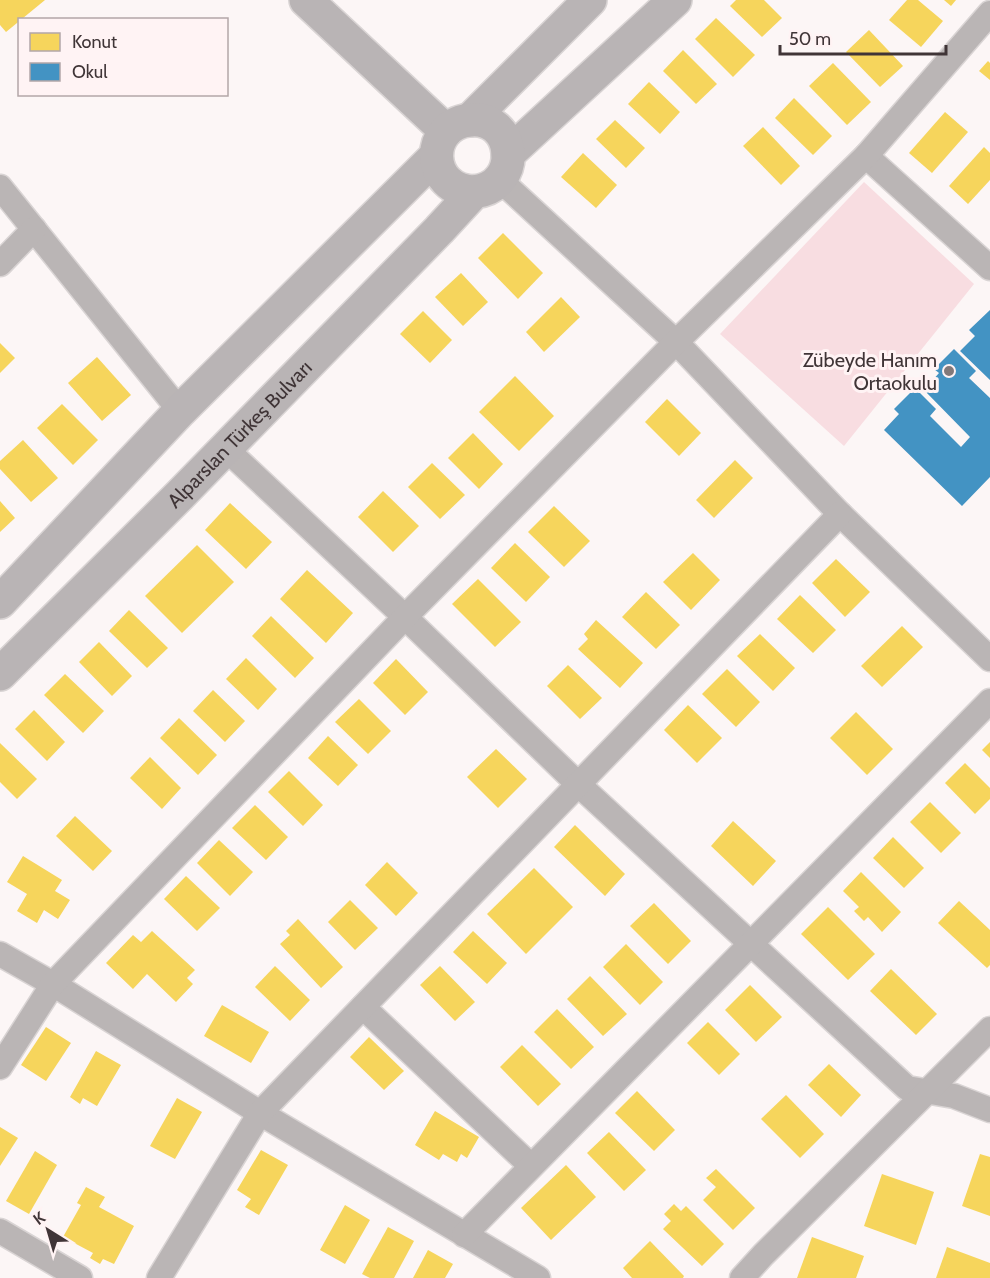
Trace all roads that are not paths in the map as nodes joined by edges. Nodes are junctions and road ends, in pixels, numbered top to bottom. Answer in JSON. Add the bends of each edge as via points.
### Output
{"nodes":[{"id":1,"x":306,"y":0,"type":"edge"},
{"id":2,"x":590,"y":0,"type":"edge"},
{"id":3,"x":675,"y":0,"type":"edge"},
{"id":4,"x":990,"y":13,"type":"edge"},
{"id":5,"x":451,"y":136,"type":"junction"},
{"id":6,"x":866,"y":156,"type":"junction"},
{"id":7,"x":494,"y":175,"type":"junction"},
{"id":8,"x":0,"y":187,"type":"edge"},
{"id":9,"x":34,"y":229,"type":"junction"},
{"id":10,"x":0,"y":264,"type":"edge"},
{"id":11,"x":990,"y":268,"type":"edge"},
{"id":12,"x":676,"y":342,"type":"junction"},
{"id":13,"x":180,"y":411,"type":"junction"},
{"id":14,"x":225,"y":448,"type":"junction"},
{"id":15,"x":840,"y":514,"type":"junction"},
{"id":16,"x":0,"y":602,"type":"edge"},
{"id":17,"x":405,"y":617,"type":"junction"},
{"id":18,"x":990,"y":659,"type":"edge"},
{"id":19,"x":0,"y":674,"type":"edge"},
{"id":20,"x":990,"y":701,"type":"edge"},
{"id":21,"x":579,"y":785,"type":"junction"},
{"id":22,"x":750,"y":943,"type":"junction"},
{"id":23,"x":0,"y":954,"type":"edge"},
{"id":24,"x":54,"y":984,"type":"junction"},
{"id":25,"x":363,"y":1007,"type":"junction"},
{"id":26,"x":990,"y":1029,"type":"edge"},
{"id":27,"x":0,"y":1066,"type":"edge"},
{"id":28,"x":929,"y":1091,"type":"junction"},
{"id":29,"x":990,"y":1110,"type":"edge"},
{"id":30,"x":260,"y":1113,"type":"junction"},
{"id":31,"x":531,"y":1166,"type":"junction"},
{"id":32,"x":0,"y":1231,"type":"edge"},
{"id":33,"x":464,"y":1235,"type":"junction"},
{"id":34,"x":80,"y":1278,"type":"edge"},
{"id":35,"x":159,"y":1278,"type":"edge"},
{"id":36,"x":537,"y":1278,"type":"edge"},
{"id":37,"x":742,"y":1278,"type":"edge"}],
"edges":[{"from":1,"to":5,"type":"main road"},
{"from":2,"to":5,"type":"main road"},
{"from":3,"to":7,"type":"main road","name":"Alparslan Türkeş Bulvarı"},
{"from":4,"to":6,"type":"street"},
{"from":5,"to":7,"type":"main road","via":[[481,121],[500,132],[506,142]]},
{"from":5,"to":7,"type":"main road","via":[[438,167],[452,186],[463,191]]},
{"from":5,"to":13,"type":"main road"},
{"from":6,"to":11,"type":"street"},
{"from":6,"to":12,"type":"street"},
{"from":7,"to":12,"type":"street"},
{"from":7,"to":14,"type":"main road","name":"Alparslan Türkeş Bulvarı"},
{"from":8,"to":9,"type":"street"},
{"from":9,"to":10,"type":"street"},
{"from":9,"to":13,"type":"street"},
{"from":12,"to":15,"type":"street"},
{"from":12,"to":17,"type":"street"},
{"from":13,"to":16,"type":"main road"},
{"from":14,"to":17,"type":"street"},
{"from":14,"to":19,"type":"main road","name":"Alparslan Türkeş Bulvarı"},
{"from":15,"to":18,"type":"street"},
{"from":15,"to":21,"type":"street"},
{"from":17,"to":21,"type":"street"},
{"from":17,"to":24,"type":"street"},
{"from":20,"to":22,"type":"street"},
{"from":21,"to":22,"type":"street"},
{"from":21,"to":25,"type":"street"},
{"from":22,"to":28,"type":"street","via":[[907,1088]]},
{"from":22,"to":31,"type":"street"},
{"from":23,"to":24,"type":"street"},
{"from":24,"to":27,"type":"street"},
{"from":24,"to":30,"type":"street"},
{"from":25,"to":30,"type":"street"},
{"from":25,"to":31,"type":"street"},
{"from":26,"to":28,"type":"street"},
{"from":28,"to":29,"type":"street"},
{"from":28,"to":37,"type":"street"},
{"from":30,"to":33,"type":"street"},
{"from":30,"to":35,"type":"street"},
{"from":31,"to":33,"type":"street"},
{"from":32,"to":34,"type":"street"},
{"from":33,"to":36,"type":"street"}]}
